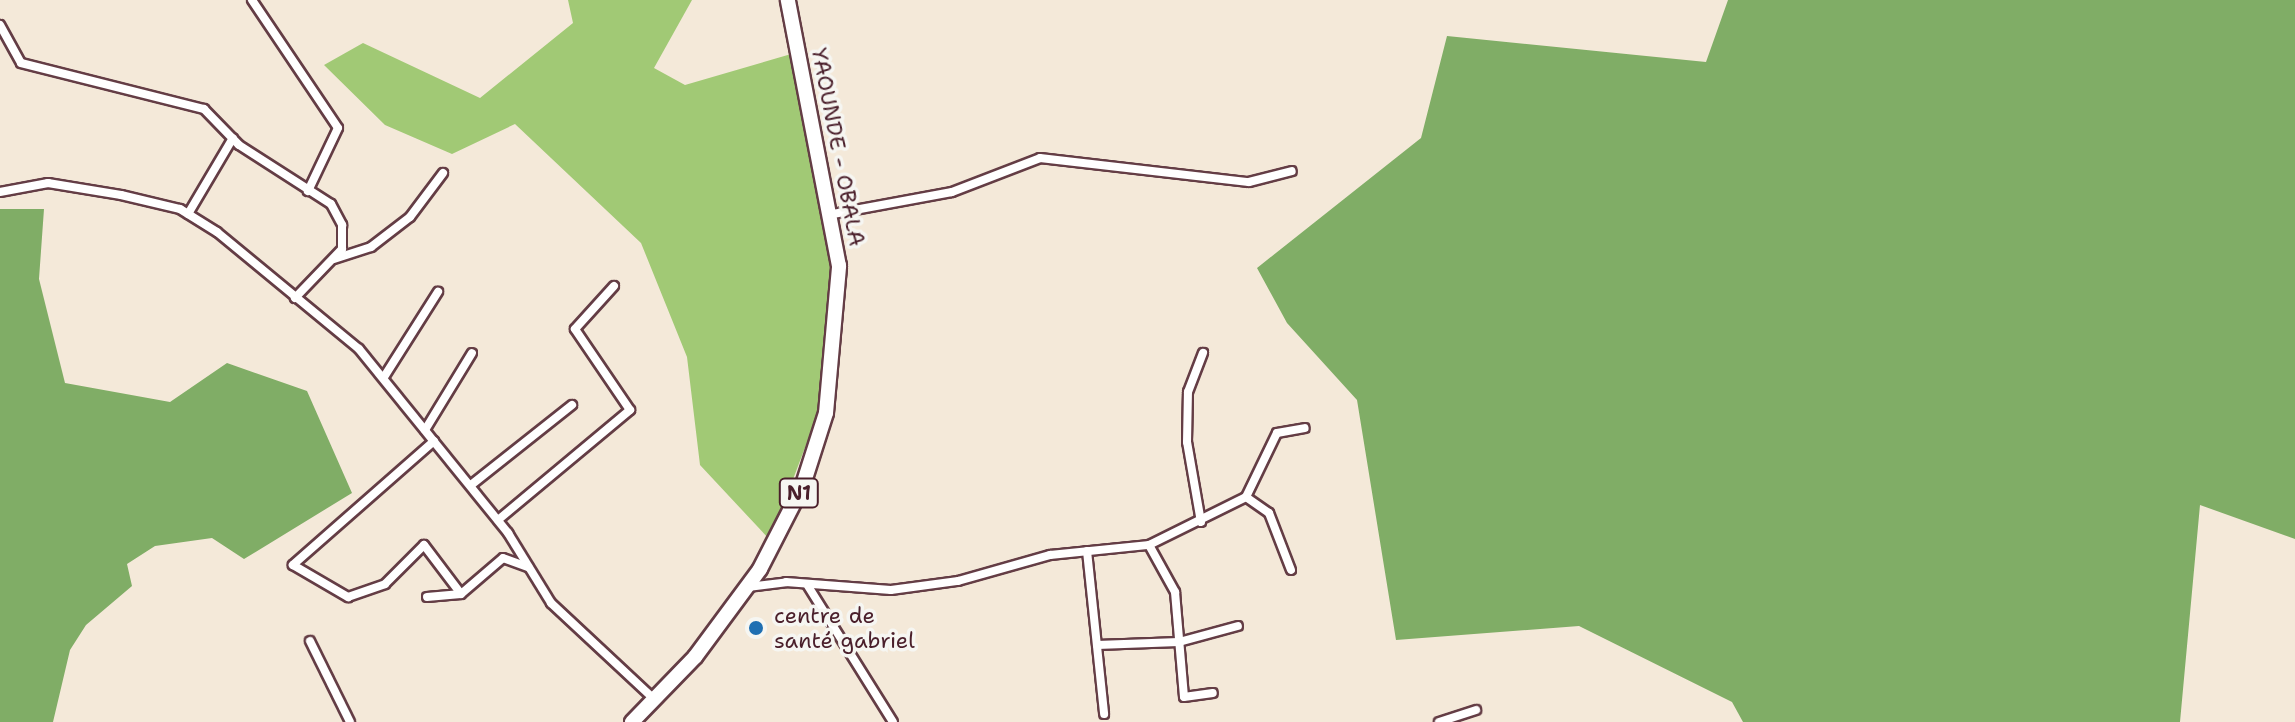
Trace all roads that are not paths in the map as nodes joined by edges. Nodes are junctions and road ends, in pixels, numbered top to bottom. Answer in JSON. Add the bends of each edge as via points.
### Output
{"nodes":[{"id":1,"x":252,"y":0,"type":"edge"},
{"id":2,"x":788,"y":0,"type":"edge"},
{"id":3,"x":0,"y":25,"type":"edge"},
{"id":4,"x":233,"y":138,"type":"junction"},
{"id":5,"x":1292,"y":171,"type":"dead end"},
{"id":6,"x":443,"y":173,"type":"dead end"},
{"id":7,"x":308,"y":191,"type":"junction"},
{"id":8,"x":0,"y":192,"type":"edge"},
{"id":9,"x":188,"y":214,"type":"junction"},
{"id":10,"x":833,"y":214,"type":"junction"},
{"id":11,"x":334,"y":259,"type":"junction"},
{"id":12,"x":614,"y":286,"type":"dead end"},
{"id":13,"x":438,"y":292,"type":"dead end"},
{"id":14,"x":295,"y":298,"type":"junction"},
{"id":15,"x":472,"y":353,"type":"dead end"},
{"id":16,"x":1203,"y":353,"type":"dead end"},
{"id":17,"x":384,"y":377,"type":"junction"},
{"id":18,"x":572,"y":405,"type":"dead end"},
{"id":19,"x":1305,"y":428,"type":"dead end"},
{"id":20,"x":425,"y":430,"type":"junction"},
{"id":21,"x":434,"y":441,"type":"junction"},
{"id":22,"x":471,"y":485,"type":"junction"},
{"id":23,"x":1246,"y":497,"type":"junction"},
{"id":24,"x":498,"y":520,"type":"junction"},
{"id":25,"x":1201,"y":522,"type":"junction"},
{"id":26,"x":1149,"y":545,"type":"junction"},
{"id":27,"x":1087,"y":551,"type":"junction"},
{"id":28,"x":529,"y":568,"type":"junction"},
{"id":29,"x":1291,"y":570,"type":"dead end"},
{"id":30,"x":808,"y":586,"type":"junction"},
{"id":31,"x":748,"y":587,"type":"junction"},
{"id":32,"x":461,"y":594,"type":"junction"},
{"id":33,"x":427,"y":597,"type":"dead end"},
{"id":34,"x":1238,"y":626,"type":"dead end"},
{"id":35,"x":310,"y":641,"type":"dead end"},
{"id":36,"x":1179,"y":642,"type":"junction"},
{"id":37,"x":1097,"y":645,"type":"junction"},
{"id":38,"x":1213,"y":693,"type":"dead end"},
{"id":39,"x":655,"y":700,"type":"junction"},
{"id":40,"x":1476,"y":710,"type":"dead end"},
{"id":41,"x":1104,"y":714,"type":"dead end"},
{"id":42,"x":350,"y":722,"type":"edge"},
{"id":43,"x":632,"y":722,"type":"edge"},
{"id":44,"x":893,"y":722,"type":"edge"},
{"id":45,"x":1439,"y":722,"type":"edge"}],
"edges":[{"from":1,"to":7,"type":"street","via":[[338,128]]},
{"from":2,"to":10,"type":"highway","name":"YAOUNDE - OBALA","number":"N1"},
{"from":3,"to":4,"type":"street","via":[[21,63],[204,109]]},
{"from":4,"to":7,"type":"street"},
{"from":4,"to":9,"type":"street"},
{"from":5,"to":10,"type":"street","via":[[1249,182],[1040,158],[952,192]]},
{"from":6,"to":11,"type":"street","via":[[410,217],[371,247]]},
{"from":7,"to":11,"type":"street","via":[[331,204],[342,225]]},
{"from":8,"to":9,"type":"street","via":[[48,183]]},
{"from":9,"to":14,"type":"street"},
{"from":10,"to":31,"type":"highway","name":"YAOUNDE - OBALA","number":"N1","via":[[838,324],[826,413],[803,485]]},
{"from":11,"to":14,"type":"street"},
{"from":12,"to":24,"type":"street","via":[[575,329],[630,410]]},
{"from":13,"to":17,"type":"street"},
{"from":14,"to":17,"type":"street","via":[[336,327]]},
{"from":15,"to":20,"type":"street"},
{"from":16,"to":25,"type":"street","via":[[1188,392],[1189,470]]},
{"from":17,"to":20,"type":"street"},
{"from":18,"to":22,"type":"street"},
{"from":19,"to":23,"type":"street","via":[[1277,433]]},
{"from":20,"to":21,"type":"street"},
{"from":21,"to":22,"type":"street"},
{"from":21,"to":32,"type":"street","via":[[293,565],[348,597],[385,584],[424,545]]},
{"from":22,"to":24,"type":"street"},
{"from":23,"to":25,"type":"street"},
{"from":23,"to":29,"type":"street","via":[[1269,513]]},
{"from":24,"to":28,"type":"street"},
{"from":25,"to":26,"type":"street"},
{"from":26,"to":27,"type":"street"},
{"from":26,"to":36,"type":"street","via":[[1175,592]]},
{"from":27,"to":30,"type":"street","via":[[926,586],[866,592]]},
{"from":27,"to":37,"type":"street"},
{"from":28,"to":32,"type":"street","via":[[503,558]]},
{"from":28,"to":39,"type":"street","via":[[564,618]]},
{"from":30,"to":31,"type":"street"},
{"from":30,"to":44,"type":"street"},
{"from":31,"to":39,"type":"highway","name":"YAOUNDE - OBALA","number":"N1"},
{"from":32,"to":33,"type":"street"},
{"from":34,"to":36,"type":"street"},
{"from":35,"to":42,"type":"street"},
{"from":36,"to":37,"type":"street"},
{"from":36,"to":38,"type":"street","via":[[1184,697]]},
{"from":37,"to":41,"type":"street"},
{"from":39,"to":43,"type":"highway","name":"YAOUNDE - OBALA","number":"N1"},
{"from":40,"to":45,"type":"street"}]}
